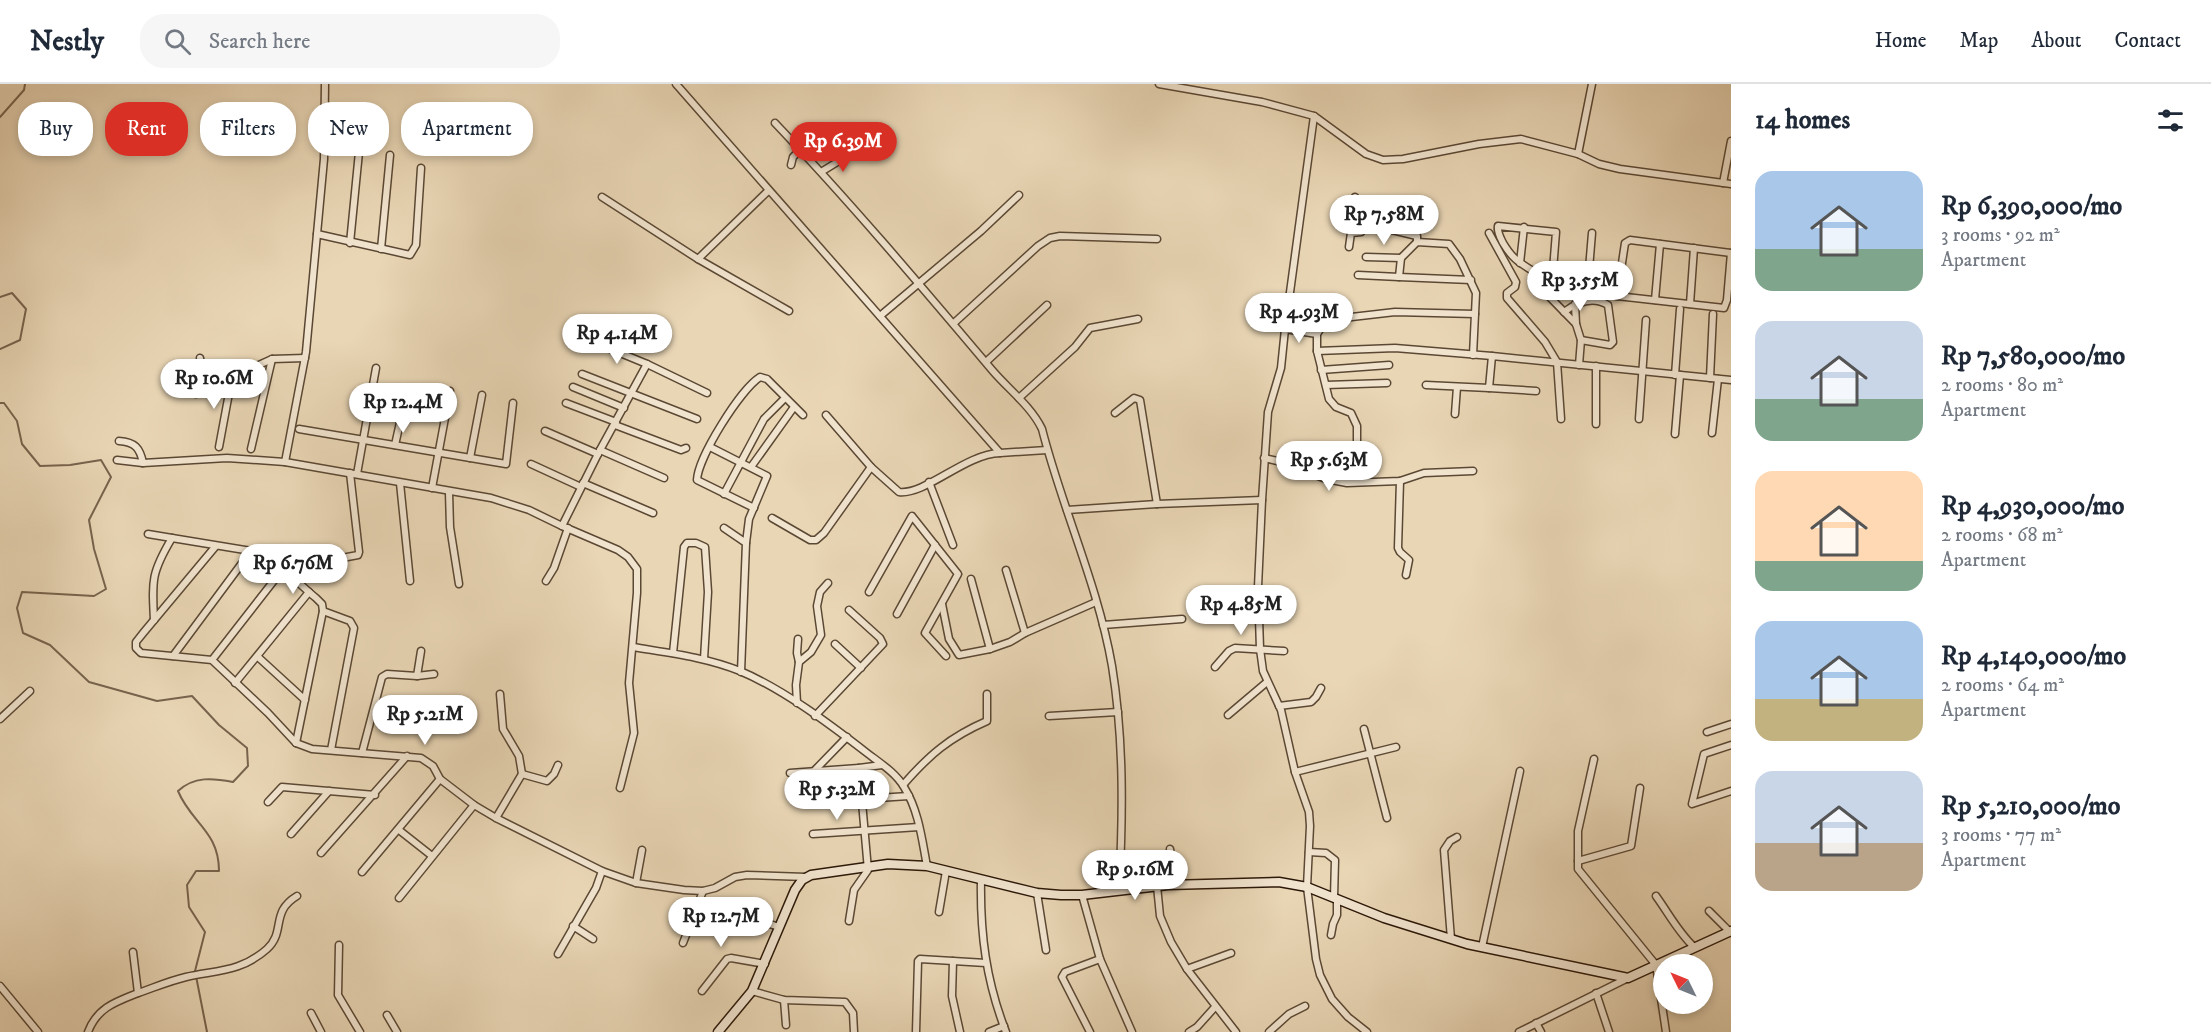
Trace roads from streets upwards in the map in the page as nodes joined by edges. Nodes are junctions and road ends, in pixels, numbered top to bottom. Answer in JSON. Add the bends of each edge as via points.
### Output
{"nodes":[{"id":1,"x":325,"y":84,"type":"edge"},
{"id":2,"x":676,"y":84,"type":"edge"},
{"id":3,"x":1159,"y":84,"type":"edge"},
{"id":4,"x":1592,"y":84,"type":"edge"},
{"id":5,"x":1314,"y":116,"type":"junction"},
{"id":6,"x":775,"y":123,"type":"dead end"},
{"id":7,"x":1731,"y":141,"type":"edge"},
{"id":8,"x":800,"y":150,"type":"junction"},
{"id":9,"x":852,"y":153,"type":"dead end"},
{"id":10,"x":1578,"y":154,"type":"junction"},
{"id":11,"x":390,"y":155,"type":"dead end"},
{"id":12,"x":359,"y":156,"type":"edge"},
{"id":13,"x":791,"y":165,"type":"dead end"},
{"id":14,"x":421,"y":168,"type":"dead end"},
{"id":15,"x":821,"y":172,"type":"junction"},
{"id":16,"x":1723,"y":183,"type":"junction"},
{"id":17,"x":1731,"y":184,"type":"edge"},
{"id":18,"x":768,"y":191,"type":"junction"},
{"id":19,"x":1019,"y":195,"type":"dead end"},
{"id":20,"x":1355,"y":197,"type":"dead end"},
{"id":21,"x":602,"y":198,"type":"dead end"},
{"id":22,"x":1354,"y":212,"type":"junction"},
{"id":23,"x":1363,"y":223,"type":"junction"},
{"id":24,"x":1524,"y":227,"type":"junction"},
{"id":25,"x":1351,"y":233,"type":"junction"},
{"id":26,"x":1489,"y":233,"type":"dead end"},
{"id":27,"x":1592,"y":233,"type":"dead end"},
{"id":28,"x":317,"y":234,"type":"junction"},
{"id":29,"x":1157,"y":239,"type":"dead end"},
{"id":30,"x":1417,"y":242,"type":"junction"},
{"id":31,"x":350,"y":243,"type":"junction"},
{"id":32,"x":1660,"y":244,"type":"junction"},
{"id":33,"x":1349,"y":247,"type":"dead end"},
{"id":34,"x":1694,"y":248,"type":"junction"},
{"id":35,"x":381,"y":249,"type":"junction"},
{"id":36,"x":1731,"y":253,"type":"edge"},
{"id":37,"x":1366,"y":257,"type":"dead end"},
{"id":38,"x":1401,"y":258,"type":"junction"},
{"id":39,"x":698,"y":259,"type":"junction"},
{"id":40,"x":1520,"y":263,"type":"junction"},
{"id":41,"x":1358,"y":275,"type":"dead end"},
{"id":42,"x":1399,"y":278,"type":"junction"},
{"id":43,"x":1532,"y":279,"type":"dead end"},
{"id":44,"x":1470,"y":280,"type":"junction"},
{"id":45,"x":1552,"y":283,"type":"junction"},
{"id":46,"x":919,"y":284,"type":"junction"},
{"id":47,"x":1587,"y":293,"type":"junction"},
{"id":48,"x":1617,"y":296,"type":"junction"},
{"id":49,"x":1654,"y":300,"type":"junction"},
{"id":50,"x":1575,"y":304,"type":"junction"},
{"id":51,"x":1690,"y":304,"type":"junction"},
{"id":52,"x":1047,"y":305,"type":"dead end"},
{"id":53,"x":1680,"y":309,"type":"dead end"},
{"id":54,"x":789,"y":312,"type":"dead end"},
{"id":55,"x":1564,"y":312,"type":"junction"},
{"id":56,"x":1475,"y":314,"type":"junction"},
{"id":57,"x":1713,"y":314,"type":"dead end"},
{"id":58,"x":880,"y":316,"type":"junction"},
{"id":59,"x":1138,"y":319,"type":"dead end"},
{"id":60,"x":1647,"y":320,"type":"dead end"},
{"id":61,"x":954,"y":324,"type":"junction"},
{"id":62,"x":1576,"y":324,"type":"junction"},
{"id":63,"x":1285,"y":329,"type":"junction"},
{"id":64,"x":1317,"y":334,"type":"junction"},
{"id":65,"x":1581,"y":340,"type":"junction"},
{"id":66,"x":596,"y":343,"type":"dead end"},
{"id":67,"x":1317,"y":351,"type":"junction"},
{"id":68,"x":1473,"y":355,"type":"junction"},
{"id":69,"x":1492,"y":356,"type":"junction"},
{"id":70,"x":200,"y":358,"type":"dead end"},
{"id":71,"x":305,"y":358,"type":"junction"},
{"id":72,"x":272,"y":359,"type":"junction"},
{"id":73,"x":986,"y":362,"type":"junction"},
{"id":74,"x":1557,"y":362,"type":"junction"},
{"id":75,"x":647,"y":364,"type":"junction"},
{"id":76,"x":1389,"y":365,"type":"dead end"},
{"id":77,"x":1580,"y":365,"type":"junction"},
{"id":78,"x":1596,"y":366,"type":"junction"},
{"id":79,"x":376,"y":368,"type":"dead end"},
{"id":80,"x":1321,"y":370,"type":"junction"},
{"id":81,"x":1643,"y":371,"type":"junction"},
{"id":82,"x":582,"y":374,"type":"dead end"},
{"id":83,"x":1677,"y":375,"type":"junction"},
{"id":84,"x":232,"y":377,"type":"junction"},
{"id":85,"x":1710,"y":378,"type":"junction"},
{"id":86,"x":1718,"y":379,"type":"junction"},
{"id":87,"x":1731,"y":380,"type":"edge"},
{"id":88,"x":1387,"y":383,"type":"dead end"},
{"id":89,"x":1326,"y":385,"type":"junction"},
{"id":90,"x":1426,"y":385,"type":"dead end"},
{"id":91,"x":573,"y":387,"type":"dead end"},
{"id":92,"x":1457,"y":387,"type":"junction"},
{"id":93,"x":1489,"y":388,"type":"junction"},
{"id":94,"x":204,"y":390,"type":"junction"},
{"id":95,"x":407,"y":391,"type":"dead end"},
{"id":96,"x":450,"y":391,"type":"dead end"},
{"id":97,"x":1536,"y":391,"type":"dead end"},
{"id":98,"x":631,"y":392,"type":"junction"},
{"id":99,"x":706,"y":393,"type":"dead end"},
{"id":100,"x":196,"y":394,"type":"dead end"},
{"id":101,"x":482,"y":395,"type":"dead end"},
{"id":102,"x":1019,"y":398,"type":"junction"},
{"id":103,"x":785,"y":399,"type":"junction"},
{"id":104,"x":513,"y":403,"type":"dead end"},
{"id":105,"x":566,"y":403,"type":"dead end"},
{"id":106,"x":794,"y":407,"type":"junction"},
{"id":107,"x":624,"y":408,"type":"junction"},
{"id":108,"x":1115,"y":413,"type":"dead end"},
{"id":109,"x":1455,"y":414,"type":"dead end"},
{"id":110,"x":803,"y":415,"type":"dead end"},
{"id":111,"x":825,"y":415,"type":"dead end"},
{"id":112,"x":696,"y":419,"type":"dead end"},
{"id":113,"x":1561,"y":419,"type":"dead end"},
{"id":114,"x":1639,"y":419,"type":"dead end"},
{"id":115,"x":616,"y":423,"type":"junction"},
{"id":116,"x":1596,"y":424,"type":"dead end"},
{"id":117,"x":299,"y":429,"type":"dead end"},
{"id":118,"x":545,"y":431,"type":"dead end"},
{"id":119,"x":1713,"y":433,"type":"dead end"},
{"id":120,"x":1675,"y":434,"type":"dead end"},
{"id":121,"x":363,"y":440,"type":"junction"},
{"id":122,"x":119,"y":441,"type":"dead end"},
{"id":123,"x":395,"y":445,"type":"junction"},
{"id":124,"x":219,"y":447,"type":"dead end"},
{"id":125,"x":710,"y":447,"type":"junction"},
{"id":126,"x":686,"y":448,"type":"dead end"},
{"id":127,"x":251,"y":449,"type":"dead end"},
{"id":128,"x":1047,"y":450,"type":"junction"},
{"id":129,"x":439,"y":452,"type":"junction"},
{"id":130,"x":599,"y":452,"type":"junction"},
{"id":131,"x":1000,"y":453,"type":"junction"},
{"id":132,"x":470,"y":458,"type":"junction"},
{"id":133,"x":1264,"y":458,"type":"junction"},
{"id":134,"x":117,"y":459,"type":"dead end"},
{"id":135,"x":285,"y":462,"type":"junction"},
{"id":136,"x":742,"y":462,"type":"junction"},
{"id":137,"x":143,"y":463,"type":"junction"},
{"id":138,"x":531,"y":464,"type":"dead end"},
{"id":139,"x":751,"y":466,"type":"junction"},
{"id":140,"x":871,"y":466,"type":"junction"},
{"id":141,"x":1473,"y":471,"type":"dead end"},
{"id":142,"x":354,"y":474,"type":"junction"},
{"id":143,"x":664,"y":478,"type":"dead end"},
{"id":144,"x":1357,"y":481,"type":"junction"},
{"id":145,"x":1400,"y":481,"type":"junction"},
{"id":146,"x":929,"y":482,"type":"junction"},
{"id":147,"x":400,"y":483,"type":"junction"},
{"id":148,"x":582,"y":485,"type":"junction"},
{"id":149,"x":432,"y":488,"type":"junction"},
{"id":150,"x":449,"y":492,"type":"junction"},
{"id":151,"x":724,"y":494,"type":"junction"},
{"id":152,"x":1262,"y":501,"type":"junction"},
{"id":153,"x":1157,"y":504,"type":"junction"},
{"id":154,"x":754,"y":508,"type":"junction"},
{"id":155,"x":1066,"y":510,"type":"junction"},
{"id":156,"x":653,"y":513,"type":"dead end"},
{"id":157,"x":772,"y":518,"type":"dead end"},
{"id":158,"x":565,"y":527,"type":"junction"},
{"id":159,"x":724,"y":528,"type":"dead end"},
{"id":160,"x":148,"y":534,"type":"dead end"},
{"id":161,"x":172,"y":538,"type":"junction"},
{"id":162,"x":746,"y":543,"type":"junction"},
{"id":163,"x":935,"y":545,"type":"junction"},
{"id":164,"x":953,"y":545,"type":"dead end"},
{"id":165,"x":215,"y":547,"type":"junction"},
{"id":166,"x":251,"y":551,"type":"junction"},
{"id":167,"x":342,"y":558,"type":"dead end"},
{"id":168,"x":283,"y":569,"type":"junction"},
{"id":169,"x":1006,"y":570,"type":"dead end"},
{"id":170,"x":1406,"y":575,"type":"dead end"},
{"id":171,"x":971,"y":579,"type":"dead end"},
{"id":172,"x":410,"y":581,"type":"dead end"},
{"id":173,"x":546,"y":581,"type":"dead end"},
{"id":174,"x":828,"y":583,"type":"dead end"},
{"id":175,"x":459,"y":584,"type":"dead end"},
{"id":176,"x":309,"y":592,"type":"junction"},
{"id":177,"x":869,"y":592,"type":"dead end"},
{"id":178,"x":1096,"y":602,"type":"junction"},
{"id":179,"x":942,"y":603,"type":"junction"},
{"id":180,"x":849,"y":610,"type":"dead end"},
{"id":181,"x":323,"y":611,"type":"junction"},
{"id":182,"x":897,"y":614,"type":"dead end"},
{"id":183,"x":1182,"y":619,"type":"dead end"},
{"id":184,"x":154,"y":621,"type":"junction"},
{"id":185,"x":1102,"y":625,"type":"junction"},
{"id":186,"x":1025,"y":633,"type":"junction"},
{"id":187,"x":798,"y":639,"type":"dead end"},
{"id":188,"x":835,"y":644,"type":"dead end"},
{"id":189,"x":633,"y":647,"type":"junction"},
{"id":190,"x":990,"y":649,"type":"junction"},
{"id":191,"x":1260,"y":649,"type":"junction"},
{"id":192,"x":421,"y":651,"type":"dead end"},
{"id":193,"x":1284,"y":651,"type":"dead end"},
{"id":194,"x":673,"y":653,"type":"junction"},
{"id":195,"x":173,"y":656,"type":"junction"},
{"id":196,"x":946,"y":656,"type":"dead end"},
{"id":197,"x":258,"y":657,"type":"junction"},
{"id":198,"x":704,"y":659,"type":"junction"},
{"id":199,"x":212,"y":660,"type":"junction"},
{"id":200,"x":799,"y":662,"type":"junction"},
{"id":201,"x":1215,"y":667,"type":"dead end"},
{"id":202,"x":861,"y":668,"type":"junction"},
{"id":203,"x":741,"y":672,"type":"junction"},
{"id":204,"x":434,"y":674,"type":"dead end"},
{"id":205,"x":417,"y":676,"type":"junction"},
{"id":206,"x":1267,"y":682,"type":"junction"},
{"id":207,"x":235,"y":683,"type":"junction"},
{"id":208,"x":1321,"y":688,"type":"dead end"},
{"id":209,"x":30,"y":691,"type":"dead end"},
{"id":210,"x":500,"y":694,"type":"dead end"},
{"id":211,"x":987,"y":694,"type":"dead end"},
{"id":212,"x":305,"y":700,"type":"junction"},
{"id":213,"x":798,"y":704,"type":"junction"},
{"id":214,"x":1279,"y":706,"type":"junction"},
{"id":215,"x":1118,"y":712,"type":"junction"},
{"id":216,"x":815,"y":716,"type":"junction"},
{"id":217,"x":1049,"y":716,"type":"dead end"},
{"id":218,"x":1228,"y":716,"type":"dead end"},
{"id":219,"x":0,"y":719,"type":"edge"},
{"id":220,"x":1731,"y":724,"type":"edge"},
{"id":221,"x":1365,"y":729,"type":"dead end"},
{"id":222,"x":1707,"y":732,"type":"dead end"},
{"id":223,"x":847,"y":737,"type":"junction"},
{"id":224,"x":296,"y":743,"type":"junction"},
{"id":225,"x":1731,"y":745,"type":"edge"},
{"id":226,"x":1396,"y":747,"type":"dead end"},
{"id":227,"x":331,"y":750,"type":"junction"},
{"id":228,"x":362,"y":753,"type":"junction"},
{"id":229,"x":1371,"y":753,"type":"junction"},
{"id":230,"x":407,"y":756,"type":"junction"},
{"id":231,"x":1594,"y":759,"type":"dead end"},
{"id":232,"x":558,"y":765,"type":"dead end"},
{"id":233,"x":883,"y":765,"type":"junction"},
{"id":234,"x":859,"y":768,"type":"junction"},
{"id":235,"x":815,"y":771,"type":"junction"},
{"id":236,"x":1520,"y":771,"type":"dead end"},
{"id":237,"x":1295,"y":772,"type":"junction"},
{"id":238,"x":790,"y":773,"type":"dead end"},
{"id":239,"x":522,"y":774,"type":"junction"},
{"id":240,"x":440,"y":779,"type":"junction"},
{"id":241,"x":903,"y":785,"type":"junction"},
{"id":242,"x":620,"y":788,"type":"dead end"},
{"id":243,"x":1640,"y":788,"type":"dead end"},
{"id":244,"x":329,"y":791,"type":"junction"},
{"id":245,"x":1731,"y":791,"type":"edge"},
{"id":246,"x":375,"y":795,"type":"junction"},
{"id":247,"x":909,"y":796,"type":"junction"},
{"id":248,"x":861,"y":799,"type":"junction"},
{"id":249,"x":268,"y":802,"type":"dead end"},
{"id":250,"x":799,"y":803,"type":"dead end"},
{"id":251,"x":474,"y":805,"type":"junction"},
{"id":252,"x":496,"y":818,"type":"junction"},
{"id":253,"x":1387,"y":818,"type":"dead end"},
{"id":254,"x":919,"y":827,"type":"junction"},
{"id":255,"x":399,"y":830,"type":"junction"},
{"id":256,"x":863,"y":831,"type":"junction"},
{"id":257,"x":291,"y":834,"type":"dead end"},
{"id":258,"x":813,"y":834,"type":"dead end"},
{"id":259,"x":1457,"y":837,"type":"dead end"},
{"id":260,"x":1170,"y":849,"type":"dead end"},
{"id":261,"x":642,"y":850,"type":"dead end"},
{"id":262,"x":1309,"y":852,"type":"junction"},
{"id":263,"x":321,"y":853,"type":"dead end"},
{"id":264,"x":432,"y":856,"type":"junction"},
{"id":265,"x":1578,"y":861,"type":"junction"},
{"id":266,"x":867,"y":866,"type":"junction"},
{"id":267,"x":927,"y":866,"type":"junction"},
{"id":268,"x":602,"y":871,"type":"junction"},
{"id":269,"x":946,"y":871,"type":"junction"},
{"id":270,"x":362,"y":872,"type":"dead end"},
{"id":271,"x":806,"y":877,"type":"junction"},
{"id":272,"x":981,"y":879,"type":"junction"},
{"id":273,"x":636,"y":883,"type":"junction"},
{"id":274,"x":1174,"y":884,"type":"junction"},
{"id":275,"x":1157,"y":886,"type":"junction"},
{"id":276,"x":1306,"y":887,"type":"junction"},
{"id":277,"x":1119,"y":890,"type":"junction"},
{"id":278,"x":703,"y":891,"type":"junction"},
{"id":279,"x":1037,"y":892,"type":"junction"},
{"id":280,"x":1082,"y":895,"type":"junction"},
{"id":281,"x":297,"y":896,"type":"dead end"},
{"id":282,"x":1656,"y":896,"type":"dead end"},
{"id":283,"x":399,"y":898,"type":"dead end"},
{"id":284,"x":1335,"y":899,"type":"junction"},
{"id":285,"x":1709,"y":911,"type":"dead end"},
{"id":286,"x":939,"y":912,"type":"dead end"},
{"id":287,"x":739,"y":914,"type":"dead end"},
{"id":288,"x":849,"y":921,"type":"dead end"},
{"id":289,"x":573,"y":926,"type":"junction"},
{"id":290,"x":779,"y":927,"type":"junction"},
{"id":291,"x":1730,"y":931,"type":"edge"},
{"id":292,"x":1331,"y":935,"type":"dead end"},
{"id":293,"x":593,"y":939,"type":"dead end"},
{"id":294,"x":1451,"y":939,"type":"junction"},
{"id":295,"x":683,"y":943,"type":"dead end"},
{"id":296,"x":339,"y":945,"type":"dead end"},
{"id":297,"x":1482,"y":947,"type":"junction"},
{"id":298,"x":1694,"y":947,"type":"junction"},
{"id":299,"x":1046,"y":950,"type":"dead end"},
{"id":300,"x":133,"y":952,"type":"dead end"},
{"id":301,"x":1231,"y":953,"type":"dead end"},
{"id":302,"x":558,"y":954,"type":"dead end"},
{"id":303,"x":1684,"y":954,"type":"edge"},
{"id":304,"x":1100,"y":959,"type":"junction"},
{"id":305,"x":953,"y":961,"type":"junction"},
{"id":306,"x":1653,"y":961,"type":"edge"},
{"id":307,"x":986,"y":963,"type":"junction"},
{"id":308,"x":765,"y":964,"type":"junction"},
{"id":309,"x":1653,"y":966,"type":"edge"},
{"id":310,"x":1187,"y":969,"type":"junction"},
{"id":311,"x":1628,"y":978,"type":"junction"},
{"id":312,"x":0,"y":986,"type":"edge"},
{"id":313,"x":702,"y":991,"type":"dead end"},
{"id":314,"x":752,"y":991,"type":"junction"},
{"id":315,"x":138,"y":993,"type":"junction"},
{"id":316,"x":1596,"y":993,"type":"junction"},
{"id":317,"x":784,"y":1000,"type":"junction"},
{"id":318,"x":1305,"y":1006,"type":"dead end"},
{"id":319,"x":1215,"y":1007,"type":"junction"},
{"id":320,"x":311,"y":1013,"type":"dead end"},
{"id":321,"x":1663,"y":1014,"type":"edge"},
{"id":322,"x":387,"y":1015,"type":"dead end"},
{"id":323,"x":1536,"y":1023,"type":"junction"},
{"id":324,"x":786,"y":1025,"type":"dead end"},
{"id":325,"x":1005,"y":1029,"type":"edge"},
{"id":326,"x":38,"y":1032,"type":"edge"},
{"id":327,"x":88,"y":1032,"type":"edge"},
{"id":328,"x":321,"y":1032,"type":"edge"},
{"id":329,"x":360,"y":1032,"type":"edge"},
{"id":330,"x":397,"y":1032,"type":"edge"},
{"id":331,"x":718,"y":1032,"type":"edge"},
{"id":332,"x":854,"y":1032,"type":"edge"},
{"id":333,"x":916,"y":1032,"type":"edge"},
{"id":334,"x":960,"y":1032,"type":"edge"},
{"id":335,"x":989,"y":1032,"type":"edge"},
{"id":336,"x":1090,"y":1032,"type":"edge"},
{"id":337,"x":1132,"y":1032,"type":"edge"},
{"id":338,"x":1189,"y":1032,"type":"edge"},
{"id":339,"x":1236,"y":1032,"type":"edge"},
{"id":340,"x":1269,"y":1032,"type":"edge"},
{"id":341,"x":1367,"y":1032,"type":"edge"},
{"id":342,"x":1519,"y":1032,"type":"edge"},
{"id":343,"x":1541,"y":1032,"type":"edge"},
{"id":344,"x":1609,"y":1032,"type":"edge"},
{"id":345,"x":1666,"y":1032,"type":"edge"}],
"edges":[{"from":1,"to":28,"type":"street"},
{"from":2,"to":18,"type":"street"},
{"from":3,"to":5,"type":"street","via":[[1262,102]]},
{"from":4,"to":10,"type":"street"},
{"from":5,"to":10,"type":"street","via":[[1366,154],[1383,160],[1521,140]]},
{"from":5,"to":63,"type":"street"},
{"from":6,"to":8,"type":"street"},
{"from":7,"to":16,"type":"street"},
{"from":8,"to":13,"type":"street"},
{"from":8,"to":15,"type":"street"},
{"from":9,"to":15,"type":"street"},
{"from":10,"to":16,"type":"street","via":[[1620,169]]},
{"from":11,"to":35,"type":"street"},
{"from":12,"to":31,"type":"street"},
{"from":14,"to":35,"type":"street","via":[[414,251],[410,255]]},
{"from":15,"to":46,"type":"street"},
{"from":16,"to":17,"type":"street"},
{"from":18,"to":39,"type":"street"},
{"from":18,"to":58,"type":"street"},
{"from":19,"to":46,"type":"street"},
{"from":20,"to":22,"type":"street"},
{"from":21,"to":39,"type":"street"},
{"from":22,"to":23,"type":"street","via":[[1362,213]]},
{"from":22,"to":25,"type":"street"},
{"from":23,"to":25,"type":"street","via":[[1361,232]]},
{"from":23,"to":30,"type":"street","via":[[1417,236]]},
{"from":24,"to":40,"type":"street"},
{"from":24,"to":40,"type":"street","via":[[1497,228],[1512,258]]},
{"from":24,"to":45,"type":"street","via":[[1556,232]]},
{"from":25,"to":33,"type":"street"},
{"from":26,"to":74,"type":"street","via":[[1516,282],[1507,298]]},
{"from":27,"to":47,"type":"street"},
{"from":28,"to":31,"type":"street"},
{"from":28,"to":71,"type":"street"},
{"from":29,"to":61,"type":"street","via":[[1050,238]]},
{"from":30,"to":38,"type":"street"},
{"from":30,"to":44,"type":"street","via":[[1449,244]]},
{"from":31,"to":35,"type":"street"},
{"from":32,"to":34,"type":"street"},
{"from":32,"to":48,"type":"street","via":[[1630,240],[1625,243]]},
{"from":32,"to":49,"type":"street"},
{"from":34,"to":36,"type":"street"},
{"from":34,"to":51,"type":"street"},
{"from":36,"to":51,"type":"street","via":[[1724,308]]},
{"from":37,"to":38,"type":"street"},
{"from":38,"to":42,"type":"street"},
{"from":39,"to":54,"type":"street"},
{"from":40,"to":45,"type":"street"},
{"from":41,"to":42,"type":"street"},
{"from":42,"to":44,"type":"street"},
{"from":43,"to":55,"type":"street"},
{"from":44,"to":56,"type":"street","via":[[1476,293]]},
{"from":45,"to":47,"type":"street"},
{"from":46,"to":58,"type":"street"},
{"from":46,"to":61,"type":"street"},
{"from":47,"to":48,"type":"street"},
{"from":48,"to":49,"type":"street"},
{"from":49,"to":51,"type":"street"},
{"from":50,"to":55,"type":"street"},
{"from":50,"to":62,"type":"street"},
{"from":50,"to":65,"type":"street","via":[[1588,300],[1608,305],[1613,342],[1610,345]]},
{"from":52,"to":73,"type":"street"},
{"from":53,"to":83,"type":"street"},
{"from":55,"to":62,"type":"street"},
{"from":56,"to":64,"type":"street","via":[[1395,312],[1343,318],[1329,322]]},
{"from":56,"to":68,"type":"street"},
{"from":57,"to":85,"type":"street"},
{"from":58,"to":131,"type":"street"},
{"from":59,"to":102,"type":"street","via":[[1090,328]]},
{"from":60,"to":81,"type":"street"},
{"from":61,"to":73,"type":"street"},
{"from":62,"to":65,"type":"street"},
{"from":63,"to":64,"type":"street"},
{"from":63,"to":133,"type":"street","via":[[1281,368],[1268,412]]},
{"from":64,"to":67,"type":"street"},
{"from":65,"to":77,"type":"street"},
{"from":66,"to":75,"type":"street"},
{"from":67,"to":68,"type":"street","via":[[1395,348]]},
{"from":67,"to":80,"type":"street"},
{"from":68,"to":69,"type":"street"},
{"from":69,"to":74,"type":"street"},
{"from":69,"to":93,"type":"street"},
{"from":70,"to":94,"type":"street"},
{"from":71,"to":72,"type":"street"},
{"from":71,"to":135,"type":"street"},
{"from":72,"to":84,"type":"street"},
{"from":72,"to":127,"type":"street"},
{"from":73,"to":102,"type":"street"},
{"from":74,"to":77,"type":"street"},
{"from":74,"to":113,"type":"street"},
{"from":75,"to":98,"type":"street"},
{"from":75,"to":99,"type":"street"},
{"from":76,"to":80,"type":"street"},
{"from":77,"to":78,"type":"street"},
{"from":78,"to":81,"type":"street"},
{"from":78,"to":116,"type":"street"},
{"from":79,"to":121,"type":"street"},
{"from":80,"to":89,"type":"street"},
{"from":81,"to":83,"type":"street"},
{"from":81,"to":114,"type":"street"},
{"from":82,"to":98,"type":"street"},
{"from":83,"to":85,"type":"street"},
{"from":83,"to":120,"type":"street"},
{"from":84,"to":94,"type":"street"},
{"from":84,"to":124,"type":"street"},
{"from":85,"to":86,"type":"street"},
{"from":86,"to":87,"type":"street"},
{"from":86,"to":119,"type":"street"},
{"from":88,"to":89,"type":"street"},
{"from":89,"to":144,"type":"street","via":[[1329,399],[1352,413],[1357,426]]},
{"from":90,"to":92,"type":"street"},
{"from":91,"to":107,"type":"street"},
{"from":92,"to":93,"type":"street"},
{"from":92,"to":109,"type":"street"},
{"from":93,"to":97,"type":"street"},
{"from":94,"to":100,"type":"street"},
{"from":95,"to":123,"type":"street"},
{"from":96,"to":129,"type":"street"},
{"from":98,"to":107,"type":"street"},
{"from":98,"to":112,"type":"street"},
{"from":101,"to":132,"type":"street"},
{"from":102,"to":128,"type":"street","via":[[1039,422]]},
{"from":103,"to":106,"type":"street"},
{"from":103,"to":125,"type":"street","via":[[767,379],[757,379],[734,404]]},
{"from":103,"to":136,"type":"street","via":[[764,419]]},
{"from":104,"to":132,"type":"street","via":[[506,464]]},
{"from":105,"to":115,"type":"street"},
{"from":106,"to":110,"type":"street"},
{"from":106,"to":139,"type":"street"},
{"from":107,"to":115,"type":"street"},
{"from":108,"to":153,"type":"street","via":[[1134,398],[1140,400]]},
{"from":111,"to":140,"type":"street"},
{"from":115,"to":126,"type":"street","via":[[681,450]]},
{"from":115,"to":130,"type":"street"},
{"from":117,"to":121,"type":"street"},
{"from":118,"to":130,"type":"street"},
{"from":121,"to":123,"type":"street"},
{"from":121,"to":142,"type":"street"},
{"from":122,"to":137,"type":"street","via":[[138,447]]},
{"from":123,"to":129,"type":"street"},
{"from":125,"to":136,"type":"street"},
{"from":125,"to":151,"type":"street","via":[[696,478]]},
{"from":128,"to":131,"type":"street"},
{"from":128,"to":155,"type":"street"},
{"from":129,"to":132,"type":"street"},
{"from":129,"to":149,"type":"street"},
{"from":130,"to":143,"type":"street"},
{"from":130,"to":148,"type":"street"},
{"from":131,"to":146,"type":"street","via":[[972,460]]},
{"from":133,"to":144,"type":"street","via":[[1335,481]]},
{"from":133,"to":152,"type":"street"},
{"from":134,"to":137,"type":"street"},
{"from":135,"to":137,"type":"street","via":[[227,458]]},
{"from":135,"to":142,"type":"street"},
{"from":136,"to":139,"type":"street"},
{"from":136,"to":151,"type":"street"},
{"from":138,"to":148,"type":"street"},
{"from":139,"to":154,"type":"street","via":[[767,478]]},
{"from":140,"to":146,"type":"street","via":[[899,492],[912,491]]},
{"from":140,"to":157,"type":"street","via":[[816,540]]},
{"from":141,"to":145,"type":"street","via":[[1424,473]]},
{"from":142,"to":147,"type":"street"},
{"from":142,"to":167,"type":"street","via":[[359,552]]},
{"from":144,"to":145,"type":"street"},
{"from":145,"to":170,"type":"street","via":[[1398,542],[1400,552],[1409,560]]},
{"from":146,"to":164,"type":"street"},
{"from":147,"to":149,"type":"street"},
{"from":147,"to":172,"type":"street"},
{"from":148,"to":156,"type":"street"},
{"from":148,"to":158,"type":"street"},
{"from":149,"to":150,"type":"street"},
{"from":150,"to":158,"type":"street","via":[[507,502]]},
{"from":150,"to":175,"type":"street"},
{"from":151,"to":154,"type":"street"},
{"from":152,"to":153,"type":"street"},
{"from":152,"to":191,"type":"street"},
{"from":153,"to":155,"type":"street"},
{"from":154,"to":162,"type":"street"},
{"from":155,"to":178,"type":"street"},
{"from":158,"to":173,"type":"street","via":[[554,568]]},
{"from":158,"to":189,"type":"street","via":[[618,550],[635,565],[638,579]]},
{"from":159,"to":162,"type":"street"},
{"from":160,"to":161,"type":"street"},
{"from":161,"to":165,"type":"street"},
{"from":161,"to":184,"type":"street","via":[[155,569]]},
{"from":162,"to":203,"type":"street"},
{"from":163,"to":177,"type":"street","via":[[912,516]]},
{"from":163,"to":179,"type":"street","via":[[958,574]]},
{"from":163,"to":182,"type":"street"},
{"from":165,"to":166,"type":"street"},
{"from":165,"to":184,"type":"street"},
{"from":166,"to":168,"type":"street"},
{"from":166,"to":195,"type":"street"},
{"from":168,"to":176,"type":"street"},
{"from":168,"to":199,"type":"street"},
{"from":169,"to":186,"type":"street"},
{"from":171,"to":190,"type":"street"},
{"from":174,"to":200,"type":"street","via":[[820,592],[817,606],[821,634],[811,652]]},
{"from":176,"to":181,"type":"street"},
{"from":176,"to":197,"type":"street"},
{"from":178,"to":185,"type":"street"},
{"from":178,"to":186,"type":"street"},
{"from":179,"to":190,"type":"street","via":[[949,639],[959,655]]},
{"from":179,"to":196,"type":"street","via":[[925,633]]},
{"from":180,"to":202,"type":"street","via":[[883,641]]},
{"from":181,"to":212,"type":"street"},
{"from":181,"to":227,"type":"street","via":[[350,621],[354,628]]},
{"from":183,"to":185,"type":"street"},
{"from":184,"to":195,"type":"street","via":[[136,642],[137,650]]},
{"from":185,"to":215,"type":"street"},
{"from":186,"to":190,"type":"street"},
{"from":187,"to":200,"type":"street"},
{"from":188,"to":202,"type":"street"},
{"from":189,"to":194,"type":"street"},
{"from":189,"to":242,"type":"street","via":[[629,682],[634,733]]},
{"from":191,"to":193,"type":"street"},
{"from":191,"to":201,"type":"street","via":[[1232,649]]},
{"from":191,"to":206,"type":"street"},
{"from":192,"to":205,"type":"street"},
{"from":194,"to":198,"type":"street"},
{"from":194,"to":198,"type":"street","via":[[684,547],[696,543],[705,547],[707,564]]},
{"from":195,"to":199,"type":"street"},
{"from":197,"to":207,"type":"street"},
{"from":197,"to":212,"type":"street"},
{"from":198,"to":203,"type":"street"},
{"from":199,"to":207,"type":"street"},
{"from":200,"to":213,"type":"street"},
{"from":202,"to":216,"type":"street"},
{"from":203,"to":213,"type":"street"},
{"from":204,"to":205,"type":"street"},
{"from":205,"to":228,"type":"street","via":[[382,676]]},
{"from":206,"to":214,"type":"street"},
{"from":206,"to":218,"type":"street"},
{"from":207,"to":224,"type":"street"},
{"from":208,"to":214,"type":"street","via":[[1311,702]]},
{"from":209,"to":219,"type":"street"},
{"from":210,"to":239,"type":"street","via":[[503,729],[519,756]]},
{"from":211,"to":241,"type":"street","via":[[987,721],[938,749]]},
{"from":212,"to":224,"type":"street"},
{"from":213,"to":216,"type":"street"},
{"from":214,"to":237,"type":"street"},
{"from":215,"to":217,"type":"street"},
{"from":215,"to":277,"type":"street","via":[[1123,816]]},
{"from":216,"to":223,"type":"street"},
{"from":220,"to":222,"type":"street"},
{"from":221,"to":229,"type":"street"},
{"from":223,"to":233,"type":"street"},
{"from":223,"to":235,"type":"street"},
{"from":224,"to":227,"type":"street"},
{"from":225,"to":245,"type":"street","via":[[1704,754],[1692,804]]},
{"from":226,"to":229,"type":"street"},
{"from":227,"to":228,"type":"street"},
{"from":228,"to":230,"type":"street"},
{"from":229,"to":237,"type":"street"},
{"from":229,"to":253,"type":"street"},
{"from":230,"to":240,"type":"street","via":[[425,760]]},
{"from":230,"to":246,"type":"street"},
{"from":231,"to":265,"type":"street","via":[[1578,831]]},
{"from":232,"to":239,"type":"street","via":[[547,781]]},
{"from":233,"to":234,"type":"street"},
{"from":233,"to":241,"type":"street"},
{"from":234,"to":235,"type":"street"},
{"from":234,"to":248,"type":"street"},
{"from":235,"to":238,"type":"street"},
{"from":236,"to":297,"type":"street"},
{"from":237,"to":262,"type":"street","via":[[1309,812]]},
{"from":239,"to":252,"type":"street"},
{"from":240,"to":251,"type":"street"},
{"from":240,"to":255,"type":"street"},
{"from":241,"to":247,"type":"street"},
{"from":243,"to":265,"type":"street","via":[[1631,846]]},
{"from":244,"to":246,"type":"street"},
{"from":244,"to":249,"type":"street","via":[[282,787]]},
{"from":244,"to":257,"type":"street"},
{"from":246,"to":263,"type":"street"},
{"from":247,"to":248,"type":"street"},
{"from":247,"to":254,"type":"street"},
{"from":248,"to":250,"type":"street"},
{"from":248,"to":256,"type":"street"},
{"from":251,"to":252,"type":"street"},
{"from":251,"to":264,"type":"street"},
{"from":252,"to":268,"type":"street"},
{"from":254,"to":256,"type":"street"},
{"from":254,"to":267,"type":"street"},
{"from":255,"to":264,"type":"street"},
{"from":255,"to":270,"type":"street"},
{"from":256,"to":258,"type":"street"},
{"from":256,"to":266,"type":"street"},
{"from":259,"to":294,"type":"street","via":[[1444,850]]},
{"from":260,"to":274,"type":"street"},
{"from":261,"to":273,"type":"street"},
{"from":262,"to":276,"type":"street"},
{"from":262,"to":284,"type":"street","via":[[1326,853],[1335,860]]},
{"from":264,"to":283,"type":"street"},
{"from":265,"to":306,"type":"street","via":[[1580,872]]},
{"from":266,"to":267,"type":"street"},
{"from":266,"to":271,"type":"street"},
{"from":266,"to":288,"type":"street","via":[[867,873],[854,890]]},
{"from":267,"to":269,"type":"street"},
{"from":268,"to":273,"type":"street"},
{"from":268,"to":289,"type":"street"},
{"from":269,"to":272,"type":"street"},
{"from":269,"to":286,"type":"street"},
{"from":271,"to":278,"type":"street","via":[[747,875]]},
{"from":271,"to":290,"type":"street","via":[[795,890]]},
{"from":272,"to":279,"type":"street"},
{"from":272,"to":307,"type":"street"},
{"from":273,"to":278,"type":"street"},
{"from":274,"to":275,"type":"street"},
{"from":274,"to":276,"type":"street","via":[[1279,882]]},
{"from":275,"to":277,"type":"street"},
{"from":275,"to":310,"type":"street","via":[[1165,931]]},
{"from":276,"to":284,"type":"street"},
{"from":276,"to":341,"type":"street","via":[[1320,975],[1332,999]]},
{"from":277,"to":280,"type":"street"},
{"from":278,"to":295,"type":"street"},
{"from":279,"to":280,"type":"street"},
{"from":279,"to":299,"type":"street"},
{"from":280,"to":304,"type":"street"},
{"from":281,"to":315,"type":"street","via":[[283,907],[277,934],[267,949],[239,968],[184,978]]},
{"from":282,"to":298,"type":"street","via":[[1678,931]]},
{"from":284,"to":292,"type":"street","via":[[1338,915]]},
{"from":284,"to":294,"type":"street"},
{"from":285,"to":291,"type":"street"},
{"from":287,"to":290,"type":"street"},
{"from":289,"to":293,"type":"street"},
{"from":289,"to":302,"type":"street"},
{"from":290,"to":308,"type":"street"},
{"from":291,"to":298,"type":"street"},
{"from":294,"to":297,"type":"street"},
{"from":296,"to":329,"type":"street","via":[[339,995]]},
{"from":297,"to":311,"type":"street"},
{"from":298,"to":303,"type":"street"},
{"from":300,"to":315,"type":"street"},
{"from":301,"to":310,"type":"street"},
{"from":304,"to":336,"type":"street","via":[[1063,974]]},
{"from":304,"to":337,"type":"street"},
{"from":305,"to":307,"type":"street"},
{"from":305,"to":333,"type":"street","via":[[918,961]]},
{"from":305,"to":334,"type":"street","via":[[952,996]]},
{"from":307,"to":325,"type":"street"},
{"from":308,"to":313,"type":"street","via":[[727,959]]},
{"from":308,"to":314,"type":"street"},
{"from":309,"to":311,"type":"street"},
{"from":310,"to":319,"type":"street"},
{"from":311,"to":316,"type":"street"},
{"from":312,"to":326,"type":"street"},
{"from":314,"to":317,"type":"street"},
{"from":314,"to":331,"type":"street"},
{"from":315,"to":327,"type":"street","via":[[105,1008]]},
{"from":316,"to":323,"type":"street"},
{"from":316,"to":344,"type":"street"},
{"from":317,"to":324,"type":"street"},
{"from":317,"to":332,"type":"street","via":[[845,1002],[853,1013]]},
{"from":318,"to":340,"type":"street"},
{"from":319,"to":338,"type":"street"},
{"from":319,"to":339,"type":"street"},
{"from":320,"to":328,"type":"street"},
{"from":321,"to":345,"type":"street"},
{"from":322,"to":330,"type":"street"},
{"from":323,"to":342,"type":"street"},
{"from":323,"to":343,"type":"street"},
{"from":325,"to":335,"type":"street"}]}
